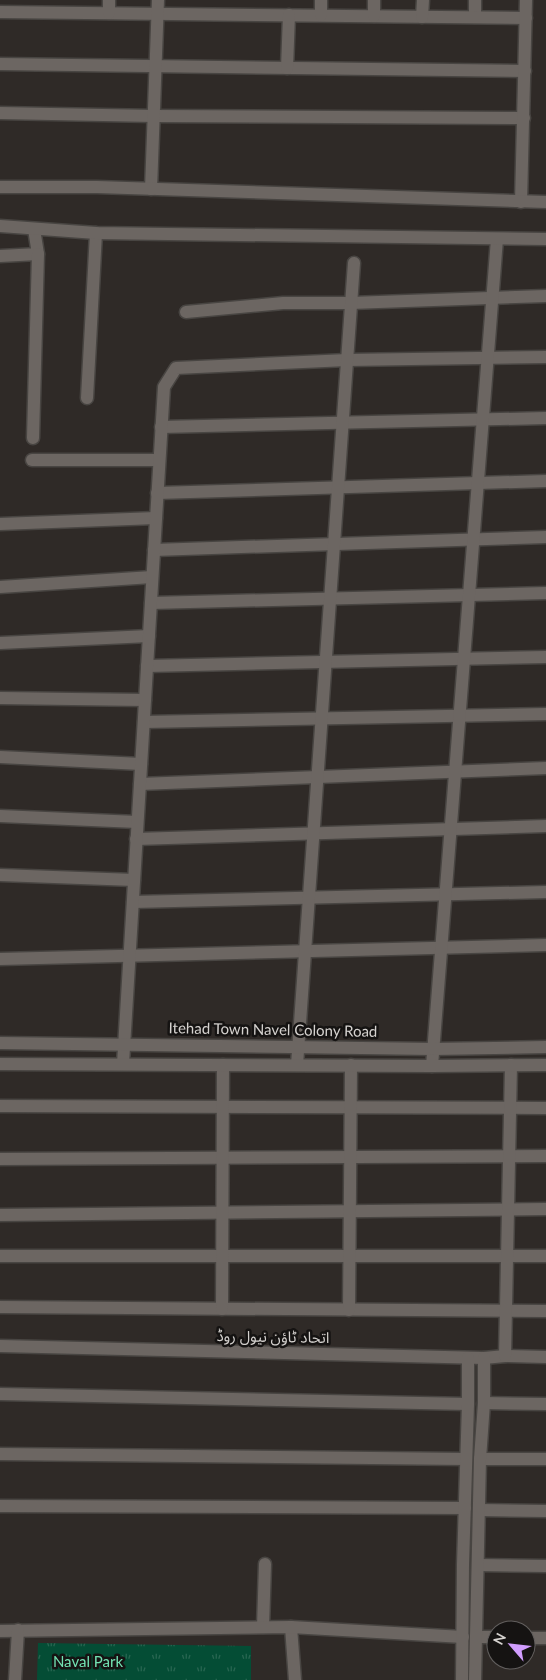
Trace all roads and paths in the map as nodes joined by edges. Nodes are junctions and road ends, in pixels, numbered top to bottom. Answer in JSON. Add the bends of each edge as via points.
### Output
{"nodes":[{"id":1,"x":158,"y":0,"type":"edge"},
{"id":2,"x":321,"y":0,"type":"edge"},
{"id":3,"x":374,"y":0,"type":"edge"},
{"id":4,"x":422,"y":0,"type":"edge"},
{"id":5,"x":475,"y":0,"type":"edge"},
{"id":6,"x":526,"y":0,"type":"edge"},
{"id":7,"x":54,"y":6,"type":"edge"},
{"id":8,"x":109,"y":6,"type":"edge"},
{"id":9,"x":0,"y":12,"type":"edge"},
{"id":10,"x":158,"y":13,"type":"junction"},
{"id":11,"x":289,"y":15,"type":"junction"},
{"id":12,"x":320,"y":16,"type":"junction"},
{"id":13,"x":374,"y":16,"type":"junction"},
{"id":14,"x":422,"y":17,"type":"junction"},
{"id":15,"x":475,"y":17,"type":"junction"},
{"id":16,"x":526,"y":18,"type":"junction"},
{"id":17,"x":0,"y":64,"type":"edge"},
{"id":18,"x":155,"y":66,"type":"junction"},
{"id":19,"x":287,"y":68,"type":"junction"},
{"id":20,"x":525,"y":71,"type":"junction"},
{"id":21,"x":0,"y":113,"type":"edge"},
{"id":22,"x":154,"y":116,"type":"junction"},
{"id":23,"x":524,"y":118,"type":"junction"},
{"id":24,"x":0,"y":187,"type":"edge"},
{"id":25,"x":151,"y":189,"type":"junction"},
{"id":26,"x":522,"y":202,"type":"junction"},
{"id":27,"x":546,"y":202,"type":"edge"},
{"id":28,"x":0,"y":226,"type":"edge"},
{"id":29,"x":34,"y":229,"type":"junction"},
{"id":30,"x":96,"y":233,"type":"junction"},
{"id":31,"x":497,"y":239,"type":"junction"},
{"id":32,"x":546,"y":239,"type":"edge"},
{"id":33,"x":38,"y":254,"type":"junction"},
{"id":34,"x":0,"y":256,"type":"edge"},
{"id":35,"x":354,"y":263,"type":"dead end"},
{"id":36,"x":546,"y":296,"type":"edge"},
{"id":37,"x":492,"y":298,"type":"junction"},
{"id":38,"x":351,"y":303,"type":"junction"},
{"id":39,"x":186,"y":312,"type":"dead end"},
{"id":40,"x":546,"y":357,"type":"edge"},
{"id":41,"x":488,"y":358,"type":"junction"},
{"id":42,"x":347,"y":360,"type":"junction"},
{"id":43,"x":87,"y":398,"type":"dead end"},
{"id":44,"x":546,"y":418,"type":"edge"},
{"id":45,"x":482,"y":420,"type":"junction"},
{"id":46,"x":342,"y":423,"type":"junction"},
{"id":47,"x":161,"y":427,"type":"junction"},
{"id":48,"x":33,"y":438,"type":"dead end"},
{"id":49,"x":32,"y":460,"type":"dead end"},
{"id":50,"x":159,"y":460,"type":"junction"},
{"id":51,"x":546,"y":480,"type":"edge"},
{"id":52,"x":478,"y":483,"type":"junction"},
{"id":53,"x":338,"y":488,"type":"junction"},
{"id":54,"x":157,"y":494,"type":"junction"},
{"id":55,"x":156,"y":518,"type":"junction"},
{"id":56,"x":0,"y":524,"type":"edge"},
{"id":57,"x":546,"y":537,"type":"edge"},
{"id":58,"x":473,"y":540,"type":"junction"},
{"id":59,"x":334,"y":544,"type":"junction"},
{"id":60,"x":154,"y":550,"type":"junction"},
{"id":61,"x":152,"y":577,"type":"junction"},
{"id":62,"x":0,"y":587,"type":"edge"},
{"id":63,"x":546,"y":593,"type":"edge"},
{"id":64,"x":469,"y":595,"type":"junction"},
{"id":65,"x":330,"y":598,"type":"junction"},
{"id":66,"x":151,"y":603,"type":"junction"},
{"id":67,"x":149,"y":636,"type":"junction"},
{"id":68,"x":0,"y":643,"type":"edge"},
{"id":69,"x":546,"y":657,"type":"edge"},
{"id":70,"x":464,"y":659,"type":"junction"},
{"id":71,"x":326,"y":662,"type":"junction"},
{"id":72,"x":147,"y":666,"type":"junction"},
{"id":73,"x":0,"y":698,"type":"edge"},
{"id":74,"x":145,"y":700,"type":"junction"},
{"id":75,"x":546,"y":714,"type":"edge"},
{"id":76,"x":460,"y":716,"type":"junction"},
{"id":77,"x":322,"y":718,"type":"junction"},
{"id":78,"x":144,"y":722,"type":"junction"},
{"id":79,"x":0,"y":757,"type":"edge"},
{"id":80,"x":141,"y":764,"type":"junction"},
{"id":81,"x":546,"y":768,"type":"edge"},
{"id":82,"x":455,"y":772,"type":"junction"},
{"id":83,"x":318,"y":778,"type":"junction"},
{"id":84,"x":140,"y":784,"type":"junction"},
{"id":85,"x":0,"y":816,"type":"edge"},
{"id":86,"x":138,"y":822,"type":"junction"},
{"id":87,"x":546,"y":826,"type":"edge"},
{"id":88,"x":451,"y":830,"type":"junction"},
{"id":89,"x":314,"y":834,"type":"junction"},
{"id":90,"x":136,"y":840,"type":"junction"},
{"id":91,"x":0,"y":875,"type":"edge"},
{"id":92,"x":134,"y":880,"type":"junction"},
{"id":93,"x":546,"y":892,"type":"edge"},
{"id":94,"x":446,"y":894,"type":"junction"},
{"id":95,"x":309,"y":898,"type":"junction"},
{"id":96,"x":133,"y":902,"type":"junction"},
{"id":97,"x":546,"y":945,"type":"edge"},
{"id":98,"x":441,"y":947,"type":"junction"},
{"id":99,"x":305,"y":951,"type":"junction"},
{"id":100,"x":130,"y":955,"type":"junction"},
{"id":101,"x":0,"y":959,"type":"edge"},
{"id":102,"x":0,"y":1043,"type":"edge"},
{"id":103,"x":124,"y":1045,"type":"junction"},
{"id":104,"x":298,"y":1046,"type":"junction"},
{"id":105,"x":546,"y":1047,"type":"edge"},
{"id":106,"x":433,"y":1049,"type":"junction"},
{"id":107,"x":0,"y":1064,"type":"edge"},
{"id":108,"x":123,"y":1064,"type":"junction"},
{"id":109,"x":223,"y":1064,"type":"junction"},
{"id":110,"x":297,"y":1065,"type":"junction"},
{"id":111,"x":351,"y":1065,"type":"junction"},
{"id":112,"x":511,"y":1065,"type":"junction"},
{"id":113,"x":546,"y":1065,"type":"edge"},
{"id":114,"x":432,"y":1066,"type":"junction"},
{"id":115,"x":0,"y":1106,"type":"edge"},
{"id":116,"x":222,"y":1107,"type":"junction"},
{"id":117,"x":350,"y":1107,"type":"junction"},
{"id":118,"x":510,"y":1108,"type":"junction"},
{"id":119,"x":546,"y":1108,"type":"edge"},
{"id":120,"x":509,"y":1156,"type":"junction"},
{"id":121,"x":546,"y":1156,"type":"edge"},
{"id":122,"x":350,"y":1157,"type":"junction"},
{"id":123,"x":222,"y":1158,"type":"junction"},
{"id":124,"x":0,"y":1159,"type":"edge"},
{"id":125,"x":508,"y":1209,"type":"junction"},
{"id":126,"x":546,"y":1209,"type":"edge"},
{"id":127,"x":350,"y":1211,"type":"junction"},
{"id":128,"x":222,"y":1212,"type":"junction"},
{"id":129,"x":0,"y":1215,"type":"edge"},
{"id":130,"x":0,"y":1256,"type":"edge"},
{"id":131,"x":222,"y":1256,"type":"junction"},
{"id":132,"x":349,"y":1256,"type":"junction"},
{"id":133,"x":507,"y":1256,"type":"junction"},
{"id":134,"x":546,"y":1256,"type":"edge"},
{"id":135,"x":0,"y":1307,"type":"edge"},
{"id":136,"x":222,"y":1309,"type":"junction"},
{"id":137,"x":349,"y":1310,"type":"junction"},
{"id":138,"x":505,"y":1311,"type":"junction"},
{"id":139,"x":546,"y":1311,"type":"edge"},
{"id":140,"x":0,"y":1346,"type":"edge"},
{"id":141,"x":505,"y":1356,"type":"junction"},
{"id":142,"x":546,"y":1357,"type":"edge"},
{"id":143,"x":468,"y":1358,"type":"junction"},
{"id":144,"x":484,"y":1358,"type":"junction"},
{"id":145,"x":0,"y":1394,"type":"edge"},
{"id":146,"x":484,"y":1403,"type":"junction"},
{"id":147,"x":468,"y":1404,"type":"junction"},
{"id":148,"x":546,"y":1404,"type":"edge"},
{"id":149,"x":0,"y":1454,"type":"edge"},
{"id":150,"x":466,"y":1459,"type":"junction"},
{"id":151,"x":480,"y":1459,"type":"junction"},
{"id":152,"x":546,"y":1459,"type":"edge"},
{"id":153,"x":0,"y":1506,"type":"edge"},
{"id":154,"x":466,"y":1508,"type":"junction"},
{"id":155,"x":480,"y":1510,"type":"junction"},
{"id":156,"x":546,"y":1511,"type":"edge"},
{"id":157,"x":265,"y":1564,"type":"dead end"},
{"id":158,"x":478,"y":1565,"type":"junction"},
{"id":159,"x":546,"y":1566,"type":"edge"},
{"id":160,"x":291,"y":1627,"type":"junction"},
{"id":161,"x":263,"y":1628,"type":"junction"},
{"id":162,"x":18,"y":1630,"type":"junction"},
{"id":163,"x":0,"y":1631,"type":"edge"},
{"id":164,"x":463,"y":1637,"type":"junction"},
{"id":165,"x":476,"y":1637,"type":"junction"},
{"id":166,"x":486,"y":1637,"type":"edge"},
{"id":167,"x":15,"y":1680,"type":"edge"},
{"id":168,"x":295,"y":1680,"type":"edge"},
{"id":169,"x":462,"y":1680,"type":"edge"},
{"id":170,"x":475,"y":1680,"type":"edge"}],
"edges":[{"from":1,"to":10,"type":"street"},
{"from":2,"to":12,"type":"street"},
{"from":3,"to":13,"type":"street"},
{"from":4,"to":14,"type":"street"},
{"from":5,"to":15,"type":"street"},
{"from":6,"to":16,"type":"street"},
{"from":7,"to":8,"type":"street"},
{"from":7,"to":9,"type":"street"},
{"from":8,"to":10,"type":"street"},
{"from":10,"to":11,"type":"street"},
{"from":10,"to":18,"type":"street"},
{"from":11,"to":12,"type":"street"},
{"from":11,"to":19,"type":"street"},
{"from":12,"to":13,"type":"street"},
{"from":13,"to":14,"type":"street"},
{"from":14,"to":15,"type":"street"},
{"from":15,"to":16,"type":"street"},
{"from":16,"to":20,"type":"street"},
{"from":17,"to":18,"type":"street"},
{"from":18,"to":19,"type":"street"},
{"from":18,"to":22,"type":"street"},
{"from":19,"to":20,"type":"street"},
{"from":20,"to":23,"type":"street"},
{"from":21,"to":22,"type":"street"},
{"from":22,"to":23,"type":"street"},
{"from":22,"to":25,"type":"street"},
{"from":23,"to":26,"type":"street"},
{"from":24,"to":25,"type":"street"},
{"from":25,"to":26,"type":"street"},
{"from":26,"to":27,"type":"street"},
{"from":28,"to":29,"type":"street"},
{"from":29,"to":30,"type":"street"},
{"from":29,"to":33,"type":"street"},
{"from":30,"to":31,"type":"street"},
{"from":30,"to":43,"type":"street"},
{"from":31,"to":32,"type":"street"},
{"from":31,"to":37,"type":"street"},
{"from":33,"to":34,"type":"street"},
{"from":33,"to":48,"type":"street"},
{"from":35,"to":38,"type":"street"},
{"from":36,"to":37,"type":"street"},
{"from":37,"to":38,"type":"street"},
{"from":37,"to":41,"type":"street"},
{"from":38,"to":39,"type":"street","via":[[284,303]]},
{"from":38,"to":42,"type":"street"},
{"from":40,"to":41,"type":"street"},
{"from":41,"to":42,"type":"street"},
{"from":41,"to":45,"type":"street"},
{"from":42,"to":46,"type":"street"},
{"from":42,"to":47,"type":"street","via":[[176,368],[164,387]]},
{"from":44,"to":45,"type":"street"},
{"from":45,"to":46,"type":"street"},
{"from":45,"to":52,"type":"street"},
{"from":46,"to":47,"type":"street"},
{"from":46,"to":53,"type":"street"},
{"from":47,"to":50,"type":"street"},
{"from":49,"to":50,"type":"street"},
{"from":50,"to":54,"type":"street"},
{"from":51,"to":52,"type":"street"},
{"from":52,"to":53,"type":"street"},
{"from":52,"to":58,"type":"street"},
{"from":53,"to":54,"type":"street"},
{"from":53,"to":59,"type":"street"},
{"from":54,"to":55,"type":"street"},
{"from":55,"to":56,"type":"street"},
{"from":55,"to":60,"type":"street"},
{"from":57,"to":58,"type":"street"},
{"from":58,"to":59,"type":"street"},
{"from":58,"to":64,"type":"street"},
{"from":59,"to":60,"type":"street"},
{"from":59,"to":65,"type":"street"},
{"from":60,"to":61,"type":"street"},
{"from":61,"to":62,"type":"street"},
{"from":61,"to":66,"type":"street"},
{"from":63,"to":64,"type":"street"},
{"from":64,"to":65,"type":"street"},
{"from":64,"to":70,"type":"street"},
{"from":65,"to":66,"type":"street"},
{"from":65,"to":71,"type":"street"},
{"from":66,"to":67,"type":"street"},
{"from":67,"to":68,"type":"street"},
{"from":67,"to":72,"type":"street"},
{"from":69,"to":70,"type":"street"},
{"from":70,"to":71,"type":"street"},
{"from":70,"to":76,"type":"street"},
{"from":71,"to":72,"type":"street"},
{"from":71,"to":77,"type":"street"},
{"from":72,"to":74,"type":"street"},
{"from":73,"to":74,"type":"street"},
{"from":74,"to":78,"type":"street"},
{"from":75,"to":76,"type":"street"},
{"from":76,"to":77,"type":"street"},
{"from":76,"to":82,"type":"street"},
{"from":77,"to":78,"type":"street"},
{"from":77,"to":83,"type":"street"},
{"from":78,"to":80,"type":"street"},
{"from":79,"to":80,"type":"street"},
{"from":80,"to":84,"type":"street"},
{"from":81,"to":82,"type":"street"},
{"from":82,"to":83,"type":"street"},
{"from":82,"to":88,"type":"street"},
{"from":83,"to":84,"type":"street"},
{"from":83,"to":89,"type":"street"},
{"from":84,"to":86,"type":"street"},
{"from":85,"to":86,"type":"street"},
{"from":86,"to":90,"type":"street"},
{"from":87,"to":88,"type":"street"},
{"from":88,"to":89,"type":"street"},
{"from":88,"to":94,"type":"street"},
{"from":89,"to":90,"type":"street"},
{"from":89,"to":95,"type":"street"},
{"from":90,"to":92,"type":"street"},
{"from":91,"to":92,"type":"street"},
{"from":92,"to":96,"type":"street"},
{"from":93,"to":94,"type":"street"},
{"from":94,"to":95,"type":"street"},
{"from":94,"to":98,"type":"street"},
{"from":95,"to":96,"type":"street"},
{"from":95,"to":99,"type":"street"},
{"from":96,"to":100,"type":"street"},
{"from":97,"to":98,"type":"street"},
{"from":98,"to":99,"type":"street"},
{"from":98,"to":106,"type":"street"},
{"from":99,"to":100,"type":"street"},
{"from":99,"to":104,"type":"street"},
{"from":100,"to":101,"type":"street"},
{"from":100,"to":103,"type":"street"},
{"from":102,"to":103,"type":"street","name":"Itehad Town Navel Colony Road"},
{"from":103,"to":104,"type":"street","name":"Itehad Town Navel Colony Road"},
{"from":103,"to":108,"type":"street"},
{"from":104,"to":106,"type":"street","name":"Itehad Town Navel Colony Road"},
{"from":104,"to":110,"type":"street"},
{"from":105,"to":106,"type":"street","name":"Itehad Town Navel Colony Road"},
{"from":106,"to":114,"type":"street"},
{"from":107,"to":108,"type":"street"},
{"from":108,"to":109,"type":"street"},
{"from":109,"to":110,"type":"street"},
{"from":109,"to":116,"type":"street"},
{"from":110,"to":111,"type":"street"},
{"from":111,"to":114,"type":"street"},
{"from":111,"to":117,"type":"street"},
{"from":112,"to":113,"type":"street"},
{"from":112,"to":114,"type":"street"},
{"from":112,"to":118,"type":"street"},
{"from":115,"to":116,"type":"street"},
{"from":116,"to":117,"type":"street"},
{"from":116,"to":123,"type":"street"},
{"from":117,"to":118,"type":"street"},
{"from":117,"to":122,"type":"street"},
{"from":118,"to":119,"type":"street"},
{"from":118,"to":120,"type":"street"},
{"from":120,"to":121,"type":"street"},
{"from":120,"to":122,"type":"street"},
{"from":120,"to":125,"type":"street"},
{"from":122,"to":123,"type":"street"},
{"from":122,"to":127,"type":"street"},
{"from":123,"to":124,"type":"street"},
{"from":123,"to":128,"type":"street"},
{"from":125,"to":126,"type":"street"},
{"from":125,"to":127,"type":"street"},
{"from":125,"to":133,"type":"street"},
{"from":127,"to":128,"type":"street"},
{"from":127,"to":132,"type":"street"},
{"from":128,"to":129,"type":"street"},
{"from":128,"to":131,"type":"street"},
{"from":130,"to":131,"type":"street"},
{"from":131,"to":132,"type":"street"},
{"from":131,"to":136,"type":"street"},
{"from":132,"to":133,"type":"street"},
{"from":132,"to":137,"type":"street"},
{"from":133,"to":134,"type":"street"},
{"from":133,"to":138,"type":"street"},
{"from":135,"to":136,"type":"street"},
{"from":136,"to":137,"type":"street"},
{"from":137,"to":138,"type":"street"},
{"from":138,"to":139,"type":"street"},
{"from":138,"to":141,"type":"street"},
{"from":140,"to":143,"type":"street","name":"اتحاد ٹاؤن نیول روڈ"},
{"from":141,"to":142,"type":"street","name":"اتحاد ٹاؤن نیول روڈ"},
{"from":141,"to":144,"type":"street","name":"اتحاد ٹاؤن نیول روڈ"},
{"from":143,"to":144,"type":"street","name":"اتحاد ٹاؤن نیول روڈ"},
{"from":143,"to":147,"type":"street"},
{"from":144,"to":146,"type":"street"},
{"from":145,"to":147,"type":"street"},
{"from":146,"to":148,"type":"street"},
{"from":146,"to":151,"type":"street"},
{"from":147,"to":150,"type":"street"},
{"from":149,"to":150,"type":"street"},
{"from":150,"to":154,"type":"street"},
{"from":151,"to":152,"type":"street"},
{"from":151,"to":155,"type":"street"},
{"from":153,"to":154,"type":"street"},
{"from":154,"to":164,"type":"street"},
{"from":155,"to":156,"type":"street"},
{"from":155,"to":158,"type":"street"},
{"from":157,"to":161,"type":"street"},
{"from":158,"to":159,"type":"street"},
{"from":158,"to":165,"type":"street"},
{"from":160,"to":161,"type":"street"},
{"from":160,"to":164,"type":"street"},
{"from":160,"to":168,"type":"street"},
{"from":161,"to":162,"type":"street"},
{"from":162,"to":163,"type":"street"},
{"from":162,"to":167,"type":"street"},
{"from":164,"to":169,"type":"street"},
{"from":165,"to":166,"type":"street"},
{"from":165,"to":170,"type":"street"}]}
